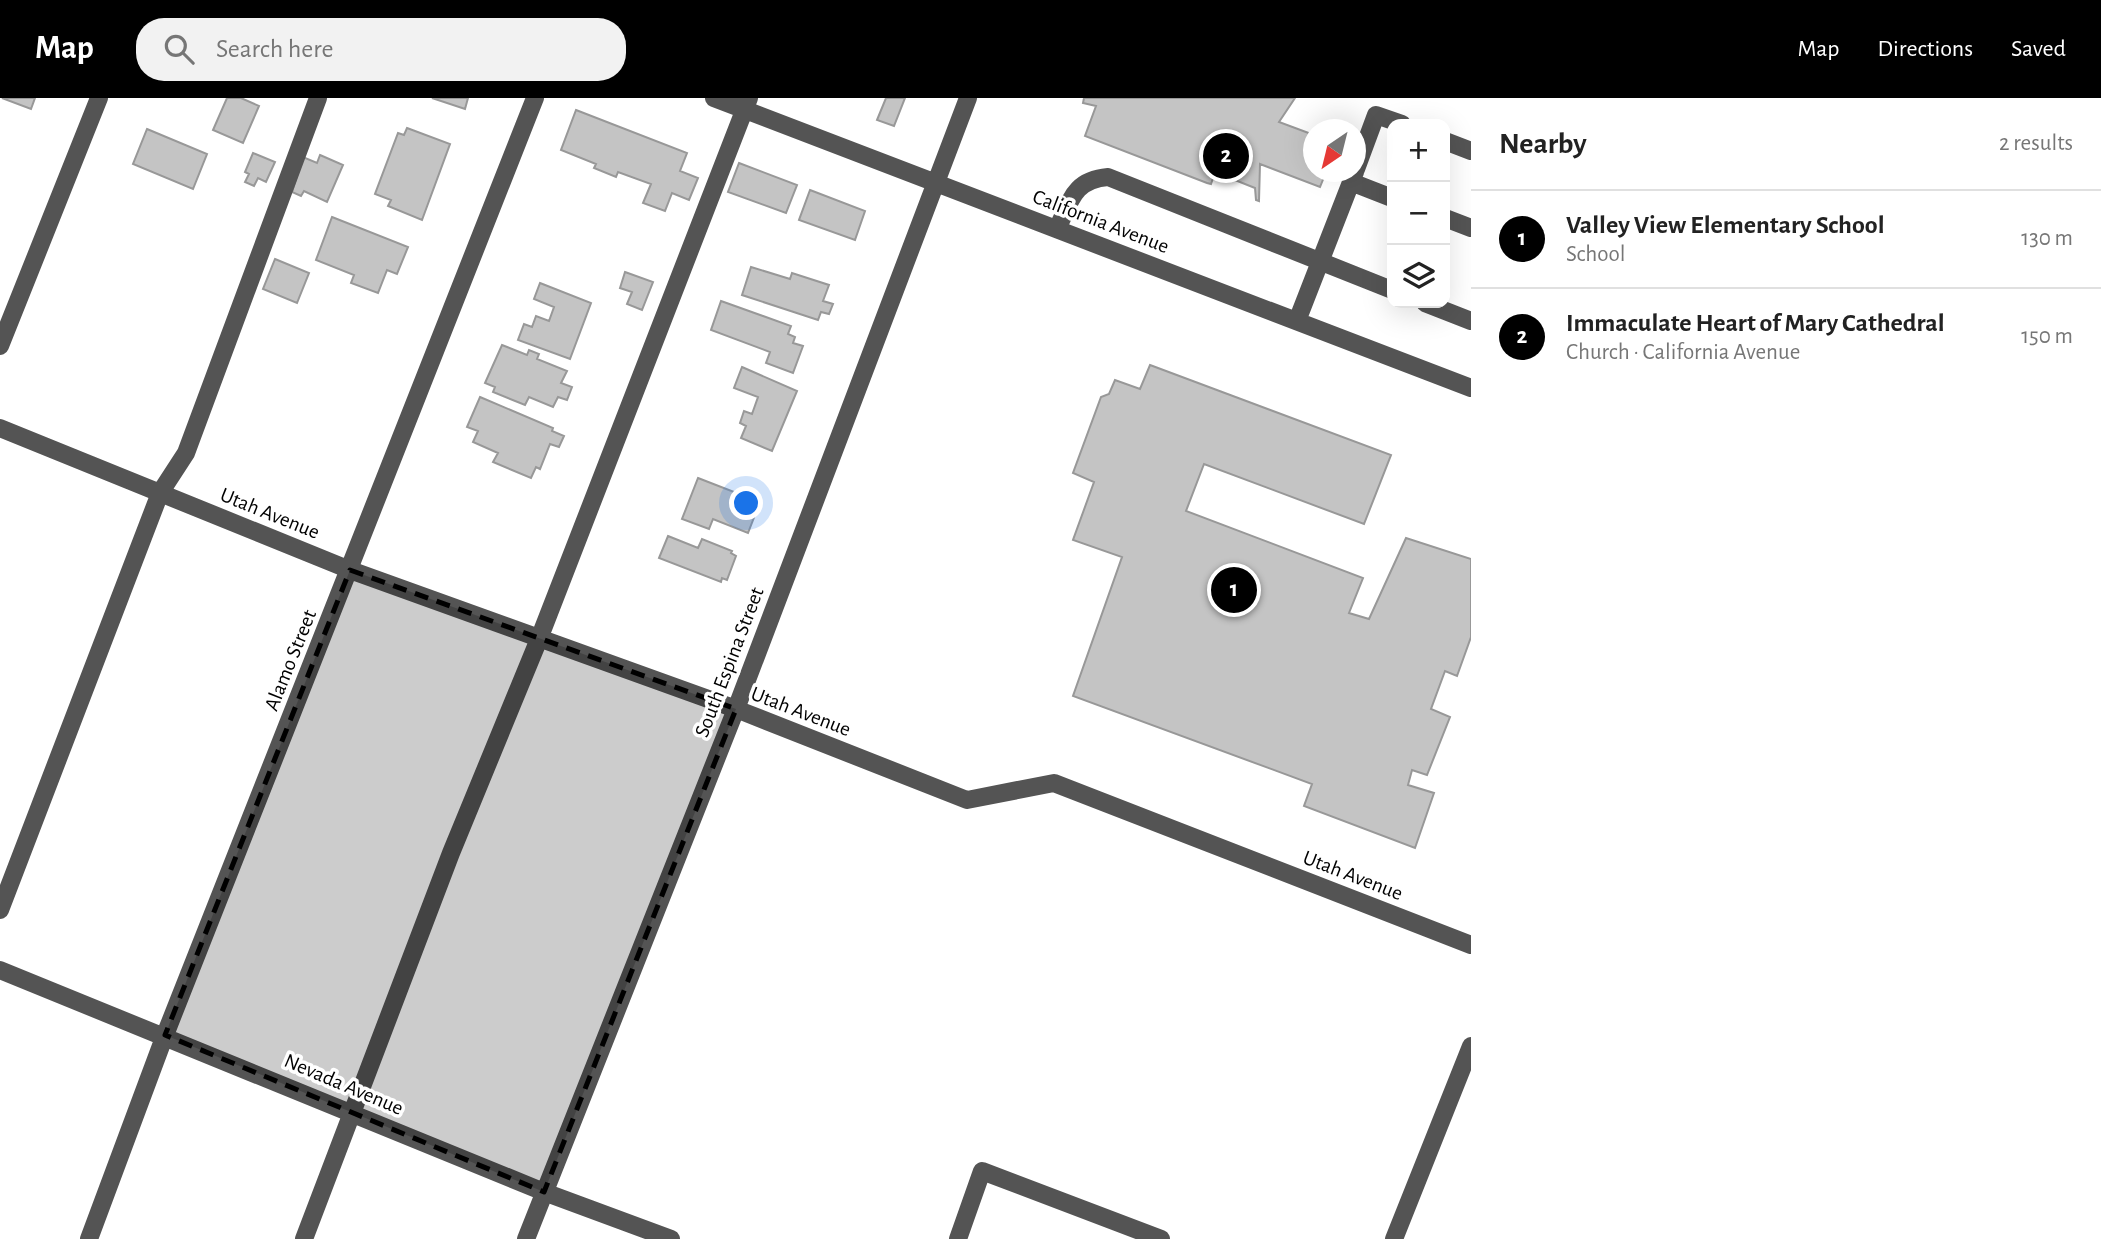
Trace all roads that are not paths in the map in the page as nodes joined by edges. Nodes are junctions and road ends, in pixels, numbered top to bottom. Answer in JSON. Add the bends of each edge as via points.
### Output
{"nodes":[{"id":1,"x":99,"y":98,"type":"edge"},
{"id":2,"x":318,"y":98,"type":"edge"},
{"id":3,"x":535,"y":98,"type":"edge"},
{"id":4,"x":713,"y":98,"type":"edge"},
{"id":5,"x":968,"y":98,"type":"edge"},
{"id":6,"x":746,"y":104,"type":"edge"},
{"id":7,"x":1388,"y":119,"type":"edge"},
{"id":8,"x":1366,"y":142,"type":"edge"},
{"id":9,"x":1450,"y":143,"type":"edge"},
{"id":10,"x":1471,"y":150,"type":"edge"},
{"id":11,"x":935,"y":182,"type":"junction"},
{"id":12,"x":1351,"y":182,"type":"edge"},
{"id":13,"x":1366,"y":182,"type":"edge"},
{"id":14,"x":1387,"y":195,"type":"edge"},
{"id":15,"x":1450,"y":220,"type":"edge"},
{"id":16,"x":1471,"y":228,"type":"edge"},
{"id":17,"x":1057,"y":229,"type":"junction"},
{"id":18,"x":1320,"y":261,"type":"junction"},
{"id":19,"x":1387,"y":288,"type":"edge"},
{"id":20,"x":1438,"y":308,"type":"edge"},
{"id":21,"x":1297,"y":321,"type":"junction"},
{"id":22,"x":1471,"y":321,"type":"edge"},
{"id":23,"x":0,"y":346,"type":"edge"},
{"id":24,"x":1471,"y":388,"type":"edge"},
{"id":25,"x":0,"y":428,"type":"edge"},
{"id":26,"x":160,"y":493,"type":"junction"},
{"id":27,"x":350,"y":570,"type":"junction"},
{"id":28,"x":539,"y":639,"type":"junction"},
{"id":29,"x":736,"y":709,"type":"junction"},
{"id":30,"x":0,"y":910,"type":"edge"},
{"id":31,"x":1471,"y":945,"type":"edge"},
{"id":32,"x":0,"y":970,"type":"edge"},
{"id":33,"x":165,"y":1035,"type":"junction"},
{"id":34,"x":1471,"y":1046,"type":"edge"},
{"id":35,"x":354,"y":1113,"type":"junction"},
{"id":36,"x":544,"y":1192,"type":"junction"},
{"id":37,"x":89,"y":1239,"type":"edge"},
{"id":38,"x":304,"y":1239,"type":"edge"},
{"id":39,"x":526,"y":1239,"type":"edge"},
{"id":40,"x":671,"y":1239,"type":"edge"},
{"id":41,"x":958,"y":1239,"type":"edge"},
{"id":42,"x":1160,"y":1239,"type":"edge"},
{"id":43,"x":1394,"y":1239,"type":"edge"}],
"edges":[{"from":1,"to":23,"type":"street"},
{"from":2,"to":26,"type":"street","via":[[186,453]]},
{"from":3,"to":27,"type":"street","name":"Alamo Street"},
{"from":4,"to":6,"type":"street","name":"California Avenue"},
{"from":5,"to":11,"type":"street","name":"South Espina Street"},
{"from":6,"to":11,"type":"street","name":"California Avenue"},
{"from":6,"to":28,"type":"street"},
{"from":7,"to":8,"type":"street","via":[[1376,115]]},
{"from":9,"to":10,"type":"street"},
{"from":11,"to":17,"type":"street","name":"California Avenue"},
{"from":11,"to":29,"type":"street","name":"South Espina Street"},
{"from":12,"to":18,"type":"street"},
{"from":13,"to":14,"type":"street"},
{"from":15,"to":16,"type":"street"},
{"from":17,"to":18,"type":"street","via":[[1078,187],[1108,177]]},
{"from":17,"to":21,"type":"street","name":"California Avenue"},
{"from":18,"to":19,"type":"street"},
{"from":18,"to":21,"type":"street"},
{"from":20,"to":22,"type":"street"},
{"from":21,"to":24,"type":"street","name":"California Avenue"},
{"from":25,"to":26,"type":"street","name":"Utah Avenue"},
{"from":26,"to":27,"type":"street","name":"Utah Avenue"},
{"from":26,"to":30,"type":"street"},
{"from":27,"to":28,"type":"street","name":"Utah Avenue"},
{"from":27,"to":33,"type":"street","name":"Alamo Street"},
{"from":28,"to":29,"type":"street","name":"Utah Avenue"},
{"from":28,"to":35,"type":"street","via":[[451,853]]},
{"from":29,"to":31,"type":"street","name":"Utah Avenue","via":[[967,800],[1054,783]]},
{"from":29,"to":36,"type":"street","name":"South Espina Street"},
{"from":32,"to":33,"type":"street","name":"Nevada Avenue"},
{"from":33,"to":35,"type":"street","name":"Nevada Avenue"},
{"from":33,"to":37,"type":"street","name":"Alamo Street"},
{"from":34,"to":43,"type":"street"},
{"from":35,"to":36,"type":"street","name":"Nevada Avenue"},
{"from":35,"to":38,"type":"street"},
{"from":36,"to":39,"type":"street","name":"South Espina Street"},
{"from":36,"to":40,"type":"street","name":"Nevada Avenue"},
{"from":41,"to":42,"type":"street","via":[[982,1171]]}]}
